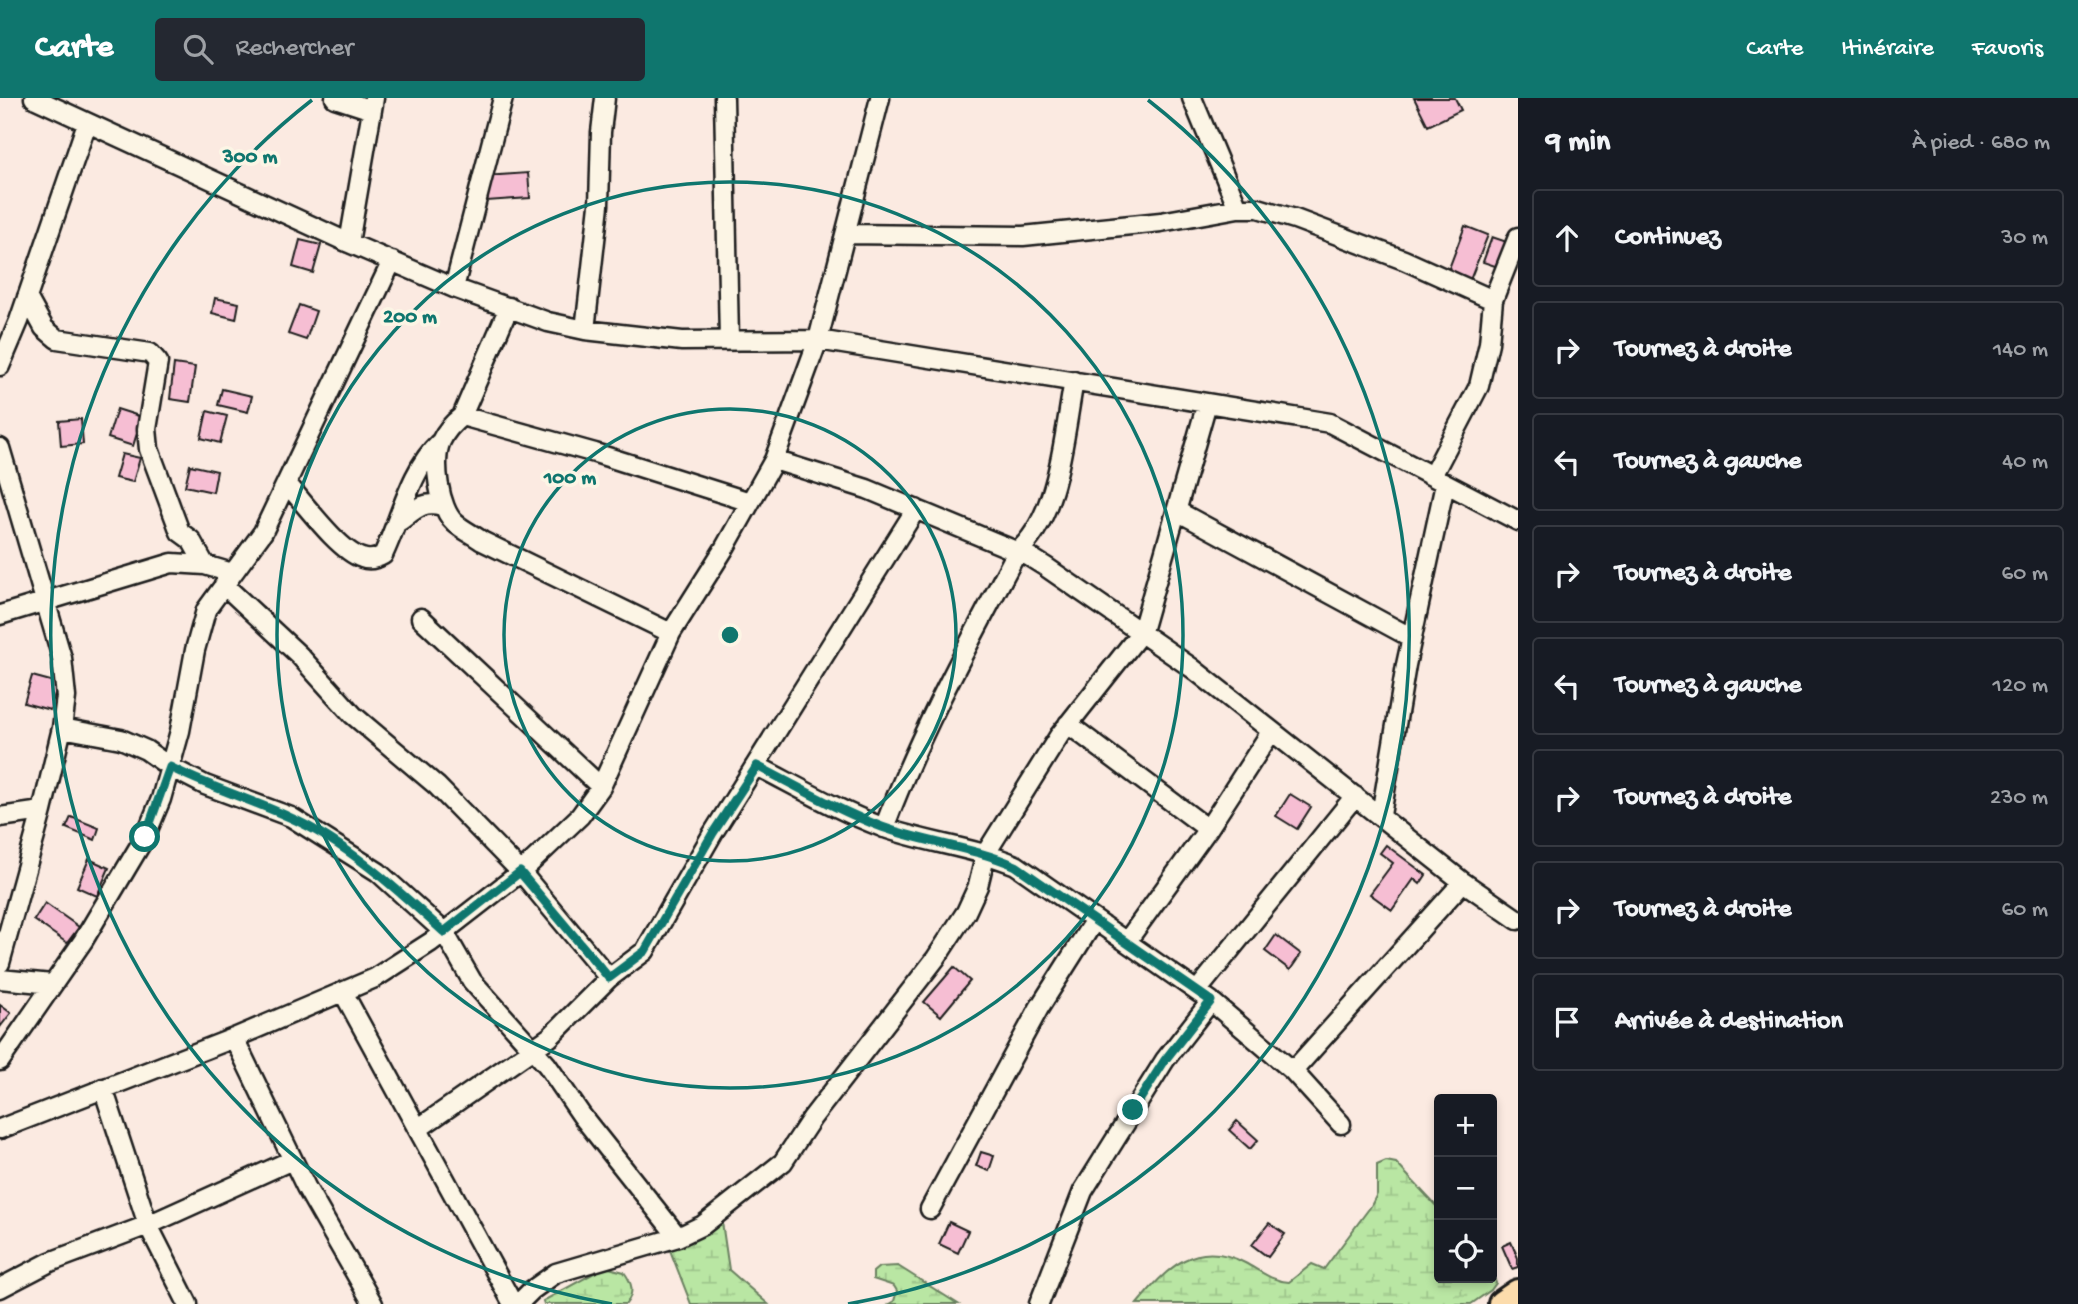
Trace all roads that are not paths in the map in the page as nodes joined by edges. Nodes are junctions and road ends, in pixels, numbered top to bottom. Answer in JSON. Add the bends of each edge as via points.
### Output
{"nodes":[{"id":1,"x":34,"y":98,"type":"edge"},
{"id":2,"x":335,"y":98,"type":"edge"},
{"id":3,"x":503,"y":98,"type":"edge"},
{"id":4,"x":605,"y":98,"type":"edge"},
{"id":5,"x":724,"y":98,"type":"edge"},
{"id":6,"x":880,"y":98,"type":"edge"},
{"id":7,"x":1192,"y":98,"type":"edge"},
{"id":8,"x":373,"y":104,"type":"edge"},
{"id":9,"x":88,"y":123,"type":"junction"},
{"id":10,"x":1238,"y":208,"type":"junction"},
{"id":11,"x":845,"y":234,"type":"junction"},
{"id":12,"x":1518,"y":237,"type":"edge"},
{"id":13,"x":349,"y":243,"type":"junction"},
{"id":14,"x":392,"y":261,"type":"junction"},
{"id":15,"x":454,"y":288,"type":"junction"},
{"id":16,"x":27,"y":297,"type":"junction"},
{"id":17,"x":1493,"y":300,"type":"junction"},
{"id":18,"x":509,"y":307,"type":"junction"},
{"id":19,"x":585,"y":330,"type":"junction"},
{"id":20,"x":818,"y":340,"type":"junction"},
{"id":21,"x":729,"y":341,"type":"junction"},
{"id":22,"x":1,"y":362,"type":"edge"},
{"id":23,"x":1074,"y":381,"type":"junction"},
{"id":24,"x":1207,"y":403,"type":"junction"},
{"id":25,"x":462,"y":416,"type":"junction"},
{"id":26,"x":439,"y":443,"type":"junction"},
{"id":27,"x":0,"y":448,"type":"edge"},
{"id":28,"x":774,"y":460,"type":"junction"},
{"id":29,"x":1438,"y":480,"type":"junction"},
{"id":30,"x":288,"y":485,"type":"junction"},
{"id":31,"x":750,"y":502,"type":"junction"},
{"id":32,"x":442,"y":506,"type":"junction"},
{"id":33,"x":915,"y":509,"type":"junction"},
{"id":34,"x":1177,"y":511,"type":"junction"},
{"id":35,"x":400,"y":520,"type":"junction"},
{"id":36,"x":1518,"y":521,"type":"edge"},
{"id":37,"x":1017,"y":552,"type":"junction"},
{"id":38,"x":205,"y":565,"type":"junction"},
{"id":39,"x":228,"y":579,"type":"junction"},
{"id":40,"x":45,"y":602,"type":"junction"},
{"id":41,"x":0,"y":615,"type":"edge"},
{"id":42,"x":421,"y":618,"type":"dead end"},
{"id":43,"x":1142,"y":631,"type":"junction"},
{"id":44,"x":671,"y":633,"type":"junction"},
{"id":45,"x":1412,"y":638,"type":"junction"},
{"id":46,"x":1069,"y":724,"type":"junction"},
{"id":47,"x":62,"y":728,"type":"junction"},
{"id":48,"x":1271,"y":732,"type":"junction"},
{"id":49,"x":757,"y":766,"type":"junction"},
{"id":50,"x":170,"y":767,"type":"junction"},
{"id":51,"x":601,"y":787,"type":"junction"},
{"id":52,"x":1355,"y":796,"type":"junction"},
{"id":53,"x":42,"y":811,"type":"junction"},
{"id":54,"x":1381,"y":815,"type":"junction"},
{"id":55,"x":0,"y":817,"type":"edge"},
{"id":56,"x":884,"y":828,"type":"junction"},
{"id":57,"x":1208,"y":829,"type":"junction"},
{"id":58,"x":986,"y":853,"type":"junction"},
{"id":59,"x":520,"y":872,"type":"junction"},
{"id":60,"x":1463,"y":882,"type":"junction"},
{"id":61,"x":1518,"y":920,"type":"edge"},
{"id":62,"x":1094,"y":921,"type":"junction"},
{"id":63,"x":444,"y":932,"type":"junction"},
{"id":64,"x":1127,"y":941,"type":"junction"},
{"id":65,"x":0,"y":963,"type":"edge"},
{"id":66,"x":609,"y":978,"type":"junction"},
{"id":67,"x":0,"y":979,"type":"edge"},
{"id":68,"x":52,"y":984,"type":"junction"},
{"id":69,"x":343,"y":992,"type":"junction"},
{"id":70,"x":1204,"y":996,"type":"junction"},
{"id":71,"x":234,"y":1038,"type":"junction"},
{"id":72,"x":532,"y":1051,"type":"junction"},
{"id":73,"x":0,"y":1061,"type":"edge"},
{"id":74,"x":1293,"y":1071,"type":"junction"},
{"id":75,"x":103,"y":1088,"type":"junction"},
{"id":76,"x":1341,"y":1124,"type":"dead end"},
{"id":77,"x":419,"y":1128,"type":"junction"},
{"id":78,"x":0,"y":1129,"type":"edge"},
{"id":79,"x":292,"y":1160,"type":"junction"},
{"id":80,"x":930,"y":1209,"type":"dead end"},
{"id":81,"x":148,"y":1225,"type":"junction"},
{"id":82,"x":678,"y":1237,"type":"junction"},
{"id":83,"x":0,"y":1289,"type":"edge"},
{"id":84,"x":1518,"y":1293,"type":"edge"},
{"id":85,"x":188,"y":1304,"type":"edge"},
{"id":86,"x":373,"y":1304,"type":"edge"},
{"id":87,"x":516,"y":1304,"type":"edge"},
{"id":88,"x":1039,"y":1304,"type":"edge"},
{"id":89,"x":1502,"y":1304,"type":"edge"}],
"edges":[{"from":1,"to":9,"type":"street"},
{"from":2,"to":8,"type":"street"},
{"from":3,"to":15,"type":"street"},
{"from":4,"to":19,"type":"street"},
{"from":5,"to":21,"type":"street"},
{"from":6,"to":11,"type":"street"},
{"from":7,"to":10,"type":"street"},
{"from":8,"to":13,"type":"street"},
{"from":9,"to":13,"type":"street"},
{"from":9,"to":16,"type":"street"},
{"from":10,"to":11,"type":"street","via":[[1161,222],[1023,236]]},
{"from":10,"to":17,"type":"street","via":[[1258,208],[1295,219]]},
{"from":11,"to":20,"type":"street"},
{"from":12,"to":17,"type":"street"},
{"from":13,"to":14,"type":"street"},
{"from":14,"to":15,"type":"street"},
{"from":14,"to":30,"type":"street"},
{"from":15,"to":18,"type":"street"},
{"from":16,"to":22,"type":"street"},
{"from":16,"to":38,"type":"street","via":[[44,328],[57,339],[150,353],[158,362],[147,429],[149,449],[180,533],[191,540]]},
{"from":17,"to":29,"type":"street","via":[[1479,386]]},
{"from":18,"to":19,"type":"street"},
{"from":18,"to":25,"type":"street"},
{"from":19,"to":21,"type":"street","via":[[682,341]]},
{"from":20,"to":21,"type":"street"},
{"from":20,"to":23,"type":"street"},
{"from":20,"to":28,"type":"street"},
{"from":23,"to":24,"type":"street"},
{"from":23,"to":37,"type":"street","via":[[1052,489],[1030,541]]},
{"from":24,"to":29,"type":"street","via":[[1330,423]]},
{"from":24,"to":34,"type":"street"},
{"from":25,"to":26,"type":"street"},
{"from":25,"to":31,"type":"street"},
{"from":26,"to":32,"type":"street"},
{"from":26,"to":35,"type":"street","via":[[410,490]]},
{"from":27,"to":40,"type":"street"},
{"from":28,"to":31,"type":"street"},
{"from":28,"to":33,"type":"street"},
{"from":29,"to":36,"type":"street"},
{"from":29,"to":45,"type":"street"},
{"from":30,"to":35,"type":"street","via":[[349,551],[362,558],[373,560],[383,555]]},
{"from":30,"to":39,"type":"street","via":[[263,532]]},
{"from":31,"to":44,"type":"street"},
{"from":32,"to":35,"type":"street","via":[[421,505]]},
{"from":32,"to":44,"type":"street","via":[[453,522],[482,541]]},
{"from":33,"to":37,"type":"street"},
{"from":33,"to":49,"type":"street"},
{"from":34,"to":43,"type":"street"},
{"from":34,"to":45,"type":"street"},
{"from":37,"to":43,"type":"street"},
{"from":37,"to":56,"type":"street","via":[[918,742]]},
{"from":38,"to":39,"type":"street"},
{"from":38,"to":40,"type":"street","via":[[172,563]]},
{"from":39,"to":50,"type":"street","via":[[206,610]]},
{"from":39,"to":59,"type":"street","via":[[353,715],[438,786]]},
{"from":40,"to":41,"type":"street"},
{"from":40,"to":47,"type":"street","via":[[62,658],[66,697]]},
{"from":42,"to":51,"type":"street"},
{"from":43,"to":46,"type":"street"},
{"from":43,"to":48,"type":"street"},
{"from":44,"to":51,"type":"street"},
{"from":45,"to":54,"type":"street"},
{"from":46,"to":57,"type":"street"},
{"from":46,"to":58,"type":"street"},
{"from":47,"to":50,"type":"street","via":[[121,739]]},
{"from":47,"to":53,"type":"street"},
{"from":48,"to":52,"type":"street"},
{"from":48,"to":57,"type":"street"},
{"from":49,"to":56,"type":"street"},
{"from":49,"to":66,"type":"street","via":[[645,951]]},
{"from":50,"to":63,"type":"street","via":[[291,817],[378,872]]},
{"from":50,"to":68,"type":"street","via":[[145,837]]},
{"from":51,"to":59,"type":"street","via":[[580,816]]},
{"from":52,"to":54,"type":"street"},
{"from":52,"to":70,"type":"street"},
{"from":53,"to":55,"type":"street"},
{"from":53,"to":65,"type":"street"},
{"from":54,"to":60,"type":"street"},
{"from":56,"to":58,"type":"street"},
{"from":57,"to":64,"type":"street"},
{"from":58,"to":62,"type":"street","via":[[1016,866]]},
{"from":58,"to":82,"type":"street","via":[[970,904],[936,958],[783,1162],[703,1225]]},
{"from":59,"to":63,"type":"street"},
{"from":59,"to":66,"type":"street"},
{"from":60,"to":61,"type":"street"},
{"from":60,"to":74,"type":"street"},
{"from":62,"to":64,"type":"street"},
{"from":62,"to":80,"type":"street","via":[[1039,1008]]},
{"from":63,"to":69,"type":"street","via":[[375,978]]},
{"from":63,"to":72,"type":"street","via":[[472,981]]},
{"from":64,"to":70,"type":"street"},
{"from":66,"to":72,"type":"street"},
{"from":67,"to":68,"type":"street"},
{"from":68,"to":73,"type":"street"},
{"from":69,"to":71,"type":"street"},
{"from":69,"to":77,"type":"street"},
{"from":70,"to":74,"type":"street"},
{"from":70,"to":88,"type":"street","via":[[1083,1191]]},
{"from":71,"to":75,"type":"street"},
{"from":71,"to":79,"type":"street"},
{"from":72,"to":77,"type":"street"},
{"from":72,"to":82,"type":"street"},
{"from":74,"to":76,"type":"street"},
{"from":75,"to":78,"type":"street"},
{"from":75,"to":81,"type":"street"},
{"from":77,"to":87,"type":"street"},
{"from":79,"to":81,"type":"street"},
{"from":79,"to":86,"type":"street"},
{"from":81,"to":83,"type":"street","via":[[50,1262]]},
{"from":81,"to":85,"type":"street"},
{"from":82,"to":87,"type":"street","via":[[556,1273]]},
{"from":84,"to":89,"type":"main road"}]}
